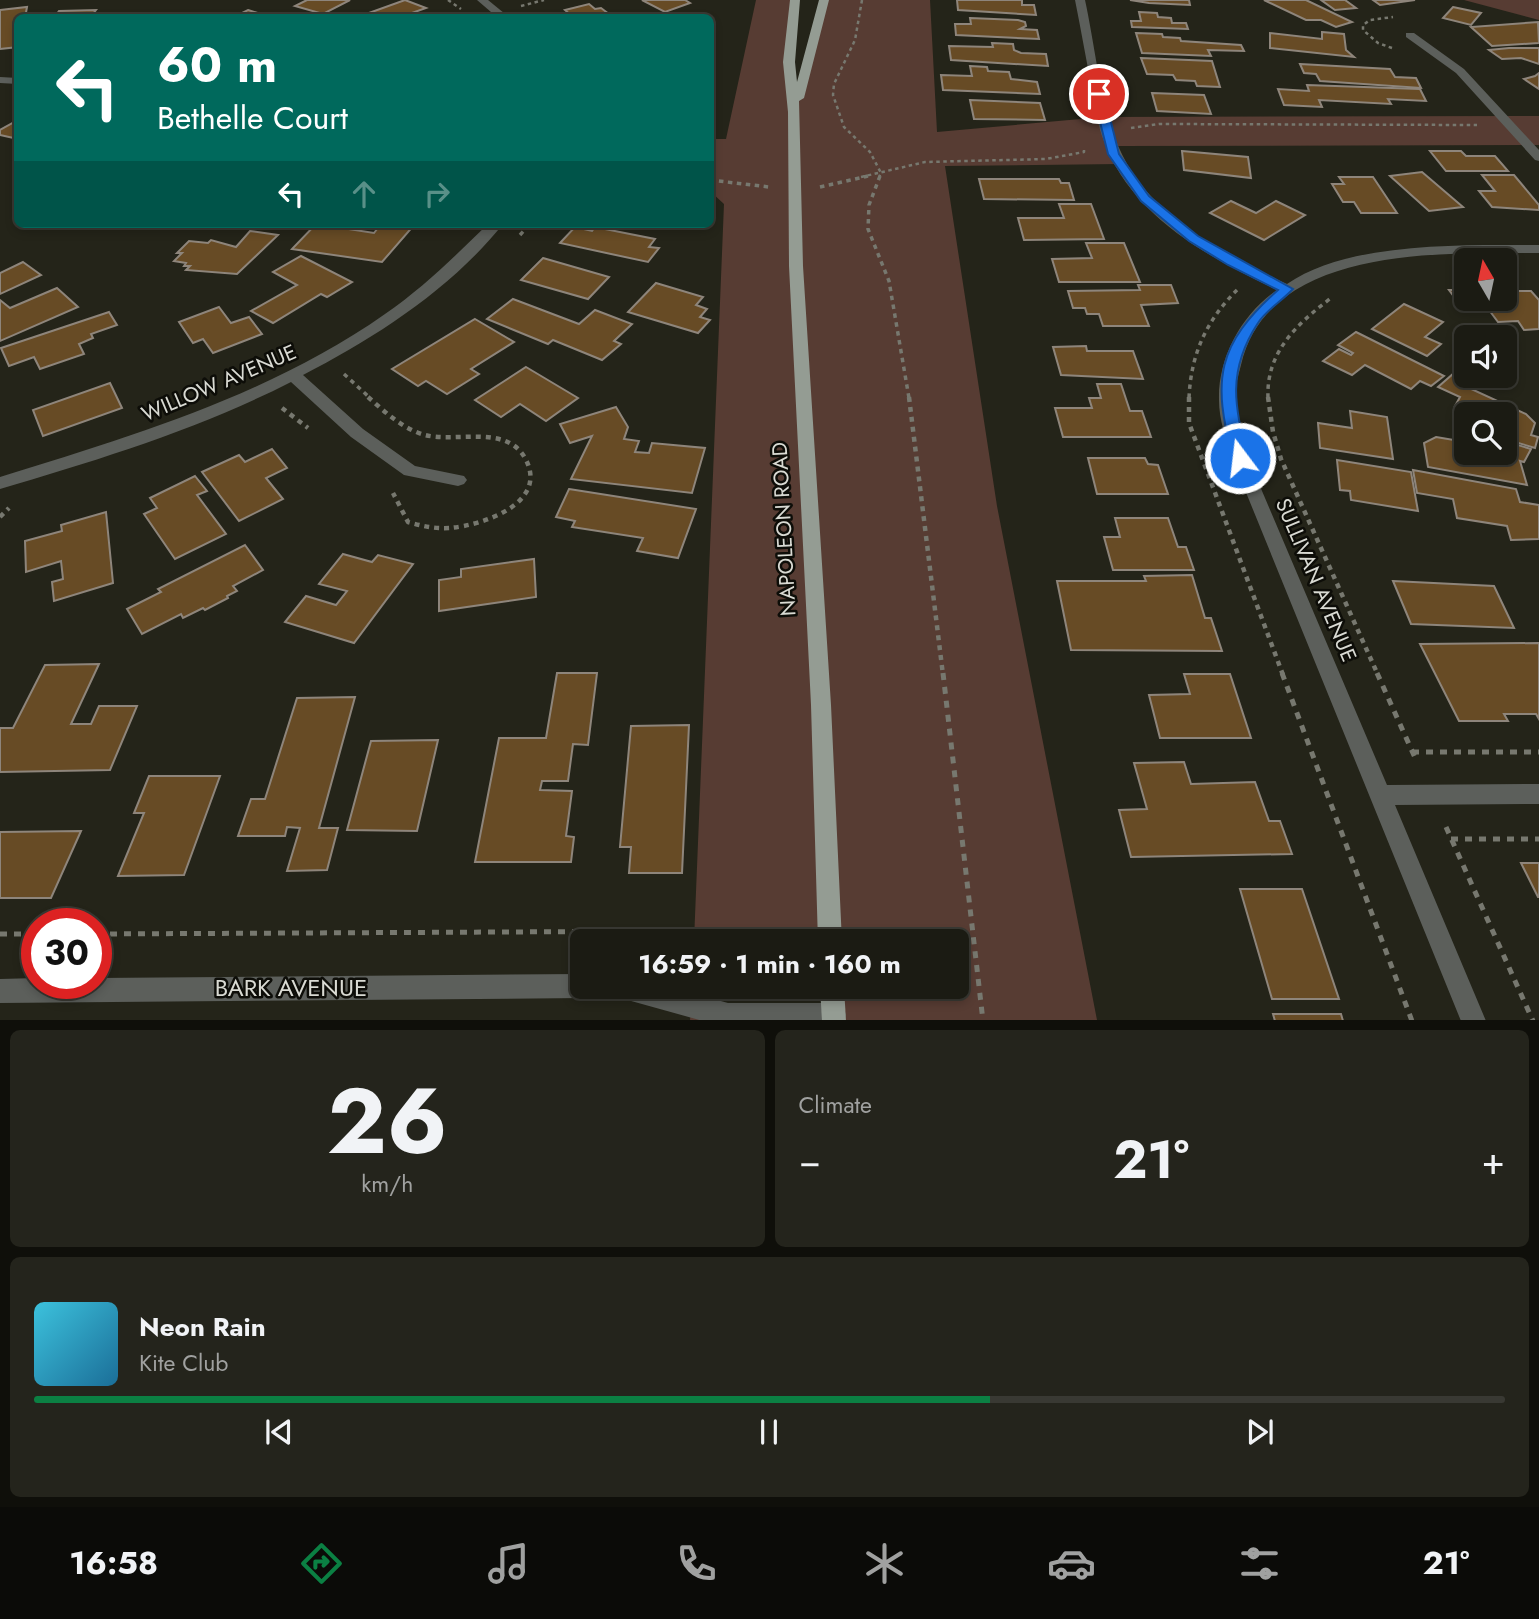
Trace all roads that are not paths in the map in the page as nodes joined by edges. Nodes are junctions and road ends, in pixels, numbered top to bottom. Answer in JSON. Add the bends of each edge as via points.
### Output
{"nodes":[{"id":1,"x":795,"y":0,"type":"edge"},
{"id":2,"x":824,"y":0,"type":"edge"},
{"id":3,"x":1080,"y":0,"type":"edge"},
{"id":4,"x":1409,"y":34,"type":"dead end"},
{"id":5,"x":794,"y":113,"type":"junction"},
{"id":6,"x":1539,"y":157,"type":"edge"},
{"id":7,"x":492,"y":228,"type":"edge"},
{"id":8,"x":1539,"y":248,"type":"edge"},
{"id":9,"x":1286,"y":289,"type":"junction"},
{"id":10,"x":294,"y":376,"type":"junction"},
{"id":11,"x":458,"y":480,"type":"dead end"},
{"id":12,"x":0,"y":483,"type":"edge"},
{"id":13,"x":1539,"y":794,"type":"edge"},
{"id":14,"x":1381,"y":795,"type":"junction"},
{"id":15,"x":830,"y":929,"type":"edge"},
{"id":16,"x":570,"y":986,"type":"edge"},
{"id":17,"x":0,"y":991,"type":"edge"},
{"id":18,"x":669,"y":999,"type":"edge"},
{"id":19,"x":833,"y":999,"type":"edge"},
{"id":20,"x":834,"y":1018,"type":"edge"},
{"id":21,"x":1474,"y":1020,"type":"edge"}],
"edges":[{"from":1,"to":5,"type":"main road","name":"NAPOLEON ROAD","via":[[789,62]]},
{"from":2,"to":5,"type":"main road","name":"NAPOLEON ROAD"},
{"from":3,"to":9,"type":"street","via":[[1107,134],[1120,166],[1145,198],[1185,232]]},
{"from":4,"to":6,"type":"street","via":[[1460,71]]},
{"from":5,"to":15,"type":"main road","name":"NAPOLEON ROAD","via":[[797,279]]},
{"from":7,"to":10,"type":"street","name":"WILLOW AVENUE","via":[[413,300]]},
{"from":8,"to":9,"type":"street","name":"SULLIVAN AVENUE","via":[[1433,250],[1373,257],[1327,269]]},
{"from":9,"to":14,"type":"street","name":"SULLIVAN AVENUE","via":[[1252,319],[1242,337],[1229,373],[1228,413],[1240,458]]},
{"from":10,"to":11,"type":"street","via":[[357,433],[410,471]]},
{"from":10,"to":12,"type":"street","name":"WILLOW AVENUE","via":[[133,442]]},
{"from":13,"to":14,"type":"street"},
{"from":14,"to":21,"type":"street","name":"SULLIVAN AVENUE"},
{"from":16,"to":17,"type":"street","name":"BARK AVENUE"},
{"from":18,"to":20,"type":"street","via":[[728,1015]]},
{"from":19,"to":20,"type":"main road"}]}
